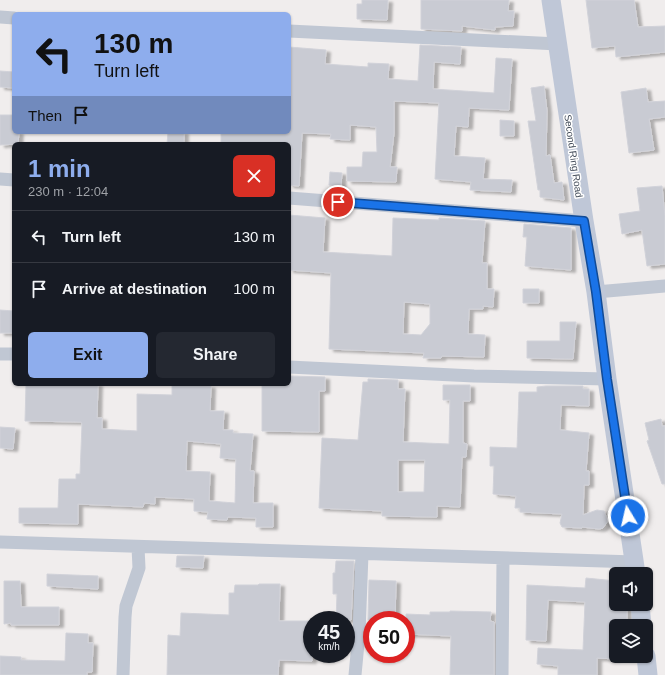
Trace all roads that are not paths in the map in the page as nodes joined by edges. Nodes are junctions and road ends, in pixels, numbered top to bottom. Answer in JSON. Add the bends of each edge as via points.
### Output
{"nodes":[{"id":1,"x":551,"y":0,"type":"edge"},
{"id":2,"x":0,"y":17,"type":"edge"},
{"id":3,"x":12,"y":18,"type":"edge"},
{"id":4,"x":291,"y":31,"type":"edge"},
{"id":5,"x":558,"y":44,"type":"junction"},
{"id":6,"x":0,"y":179,"type":"edge"},
{"id":7,"x":12,"y":180,"type":"edge"},
{"id":8,"x":291,"y":198,"type":"edge"},
{"id":9,"x":584,"y":221,"type":"junction"},
{"id":10,"x":665,"y":286,"type":"edge"},
{"id":11,"x":596,"y":292,"type":"junction"},
{"id":12,"x":0,"y":354,"type":"edge"},
{"id":13,"x":12,"y":354,"type":"edge"},
{"id":14,"x":291,"y":366,"type":"edge"},
{"id":15,"x":607,"y":379,"type":"junction"},
{"id":16,"x":0,"y":542,"type":"edge"},
{"id":17,"x":138,"y":547,"type":"junction"},
{"id":18,"x":362,"y":554,"type":"junction"},
{"id":19,"x":503,"y":558,"type":"junction"},
{"id":20,"x":622,"y":567,"type":"edge"},
{"id":21,"x":635,"y":567,"type":"edge"},
{"id":22,"x":647,"y":663,"type":"edge"},
{"id":23,"x":123,"y":675,"type":"edge"},
{"id":24,"x":355,"y":675,"type":"edge"},
{"id":25,"x":502,"y":675,"type":"edge"},
{"id":26,"x":648,"y":675,"type":"edge"}],
"edges":[{"from":1,"to":5,"type":"main road","name":"Second Ring Road"},
{"from":2,"to":3,"type":"street"},
{"from":4,"to":5,"type":"street"},
{"from":5,"to":9,"type":"main road","name":"Second Ring Road"},
{"from":6,"to":7,"type":"street"},
{"from":8,"to":9,"type":"street"},
{"from":9,"to":11,"type":"main road","name":"Second Ring Road"},
{"from":10,"to":11,"type":"street"},
{"from":11,"to":15,"type":"main road","name":"Second Ring Road"},
{"from":12,"to":13,"type":"street"},
{"from":14,"to":15,"type":"street","via":[[474,376]]},
{"from":15,"to":21,"type":"main road","name":"Second Ring Road"},
{"from":16,"to":17,"type":"street"},
{"from":17,"to":18,"type":"street"},
{"from":17,"to":23,"type":"street","via":[[139,568],[126,606]]},
{"from":18,"to":19,"type":"street"},
{"from":18,"to":24,"type":"street"},
{"from":19,"to":20,"type":"street"},
{"from":19,"to":25,"type":"street"},
{"from":22,"to":26,"type":"main road"}]}
